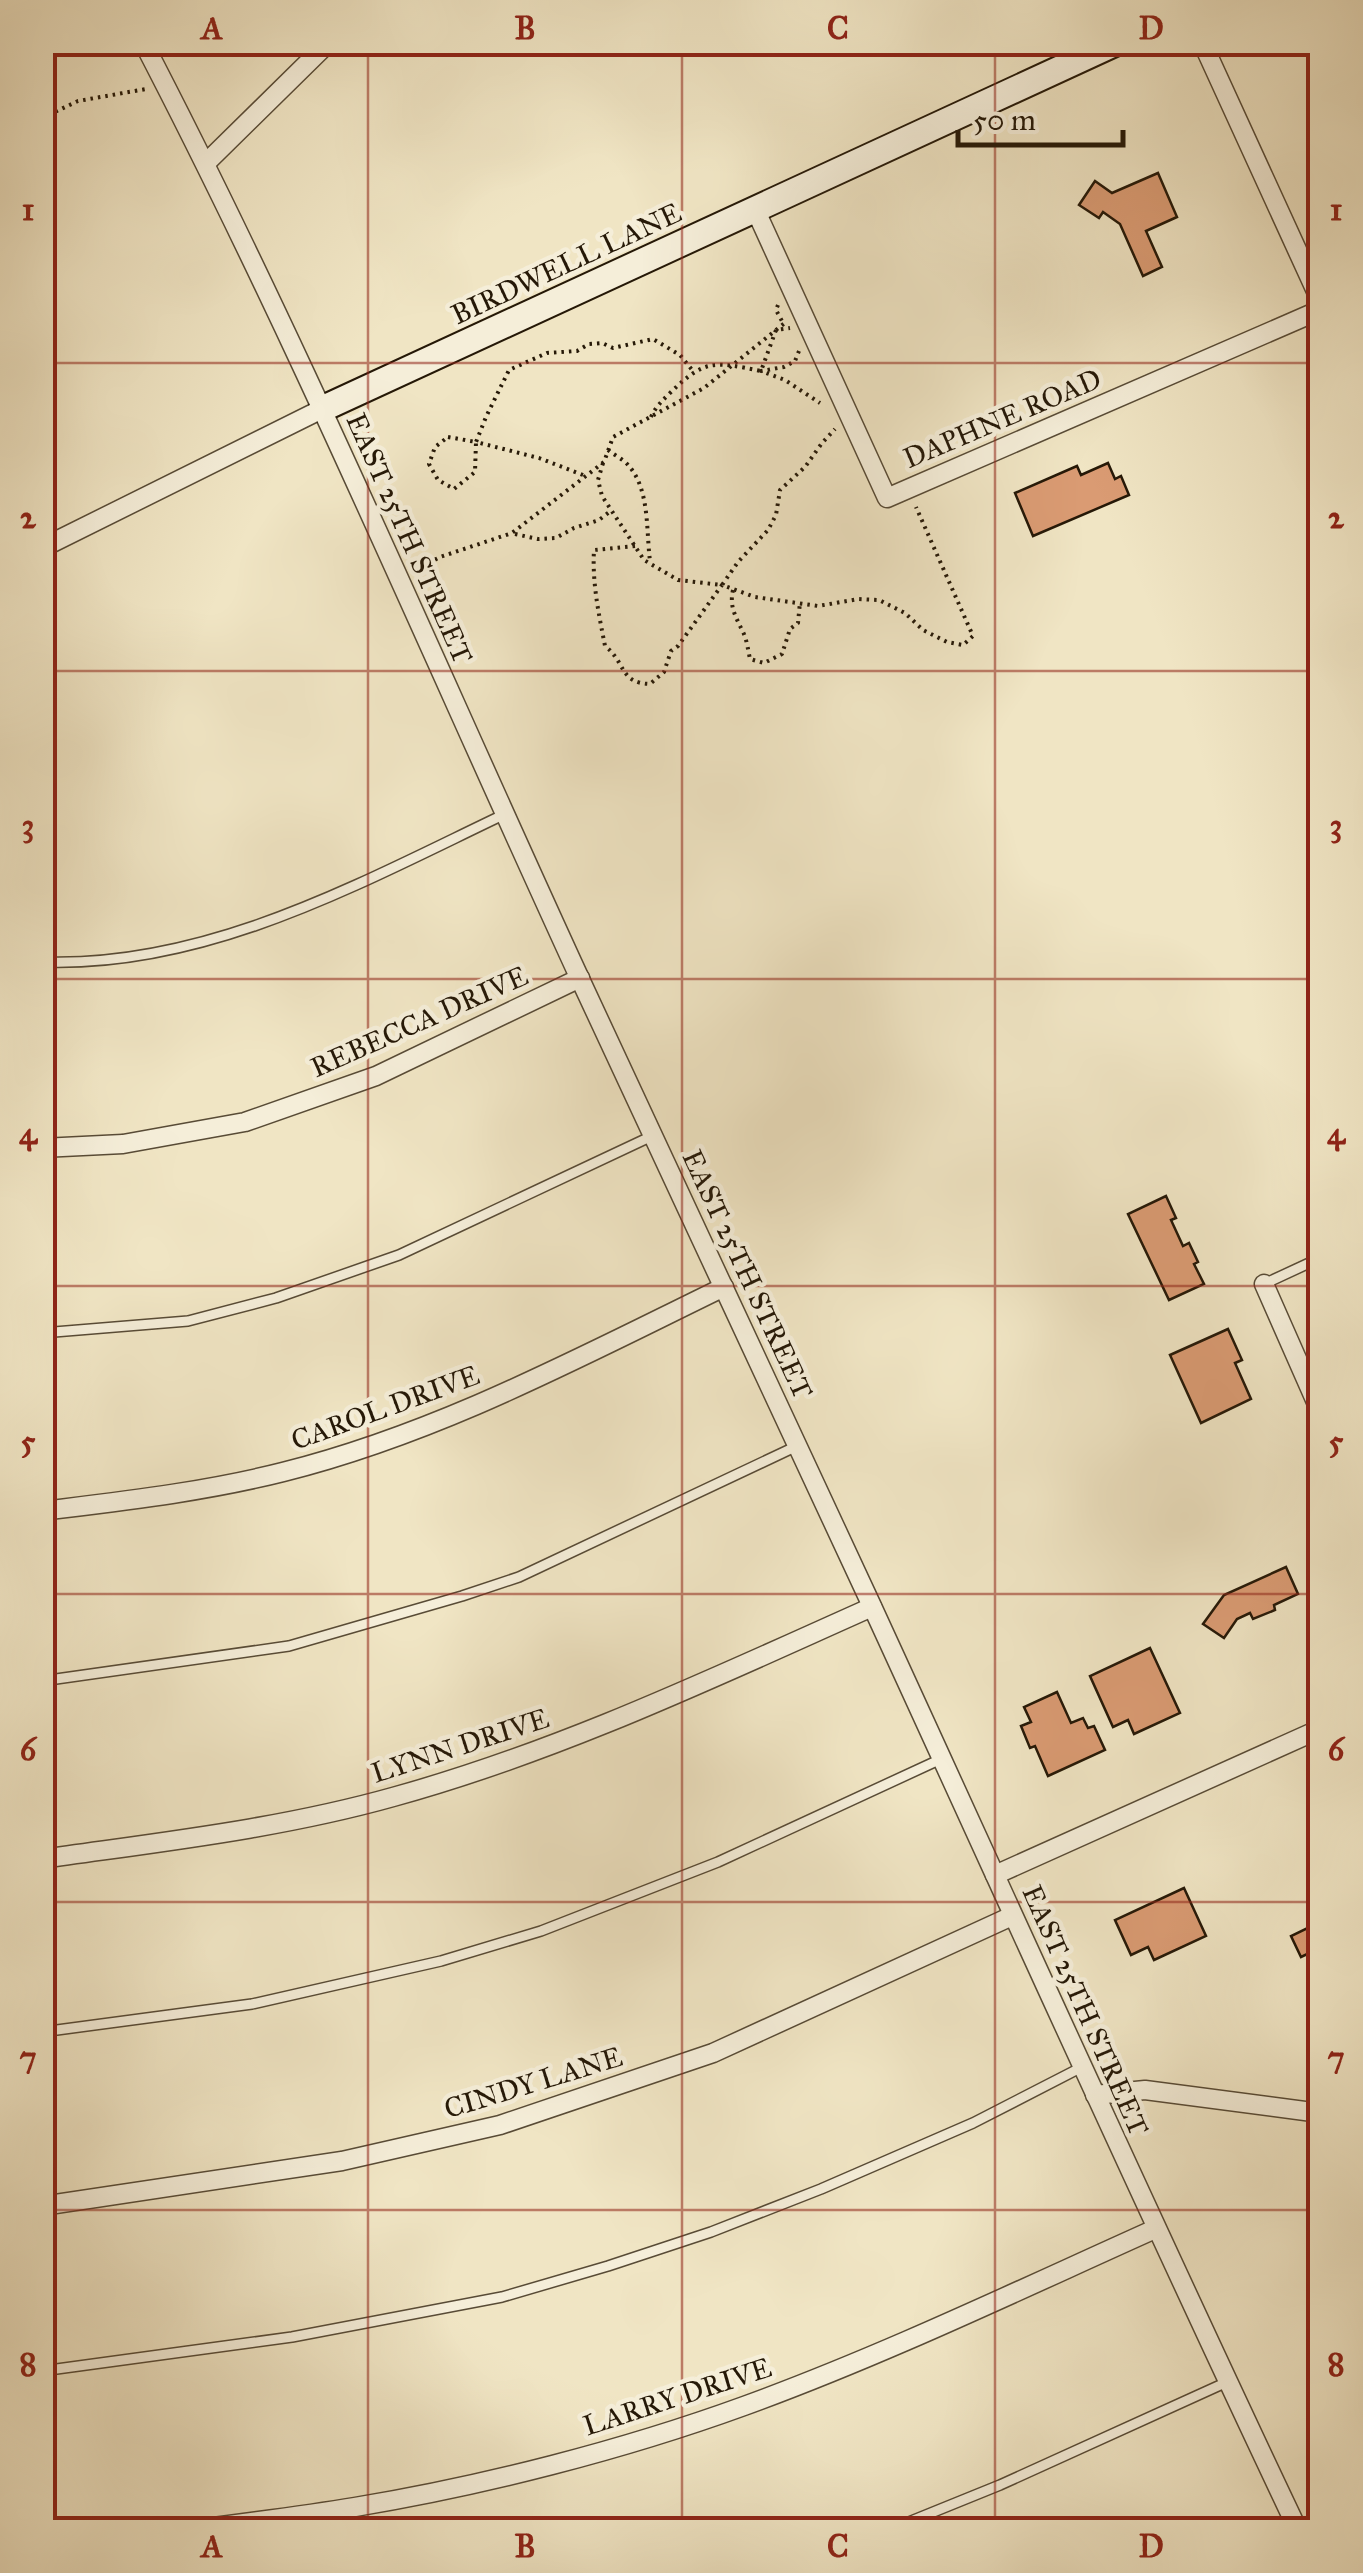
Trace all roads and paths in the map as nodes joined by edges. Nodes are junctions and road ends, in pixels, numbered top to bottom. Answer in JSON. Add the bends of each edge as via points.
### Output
{"nodes":[{"id":1,"x":143,"y":42,"type":"edge"},
{"id":2,"x":329,"y":42,"type":"edge"},
{"id":3,"x":1118,"y":42,"type":"edge"},
{"id":4,"x":1202,"y":42,"type":"edge"},
{"id":5,"x":165,"y":85,"type":"junction"},
{"id":6,"x":42,"y":118,"type":"edge"},
{"id":7,"x":206,"y":163,"type":"junction"},
{"id":8,"x":755,"y":209,"type":"junction"},
{"id":9,"x":789,"y":283,"type":"junction"},
{"id":10,"x":1320,"y":300,"type":"edge"},
{"id":11,"x":801,"y":309,"type":"junction"},
{"id":12,"x":1320,"y":310,"type":"edge"},
{"id":13,"x":785,"y":326,"type":"junction"},
{"id":14,"x":776,"y":330,"type":"junction"},
{"id":15,"x":801,"y":331,"type":"junction"},
{"id":16,"x":801,"y":347,"type":"dead end"},
{"id":17,"x":731,"y":365,"type":"junction"},
{"id":18,"x":693,"y":371,"type":"junction"},
{"id":19,"x":761,"y":371,"type":"junction"},
{"id":20,"x":322,"y":408,"type":"junction"},
{"id":21,"x":847,"y":410,"type":"junction"},
{"id":22,"x":650,"y":418,"type":"junction"},
{"id":23,"x":476,"y":442,"type":"junction"},
{"id":24,"x":608,"y":450,"type":"junction"},
{"id":25,"x":604,"y":462,"type":"junction"},
{"id":26,"x":585,"y":476,"type":"junction"},
{"id":27,"x":908,"y":489,"type":"junction"},
{"id":28,"x":612,"y":510,"type":"junction"},
{"id":29,"x":512,"y":533,"type":"junction"},
{"id":30,"x":636,"y":546,"type":"junction"},
{"id":31,"x":42,"y":548,"type":"edge"},
{"id":32,"x":650,"y":563,"type":"junction"},
{"id":33,"x":398,"y":578,"type":"junction"},
{"id":34,"x":722,"y":585,"type":"junction"},
{"id":35,"x":733,"y":589,"type":"junction"},
{"id":36,"x":800,"y":602,"type":"junction"},
{"id":37,"x":505,"y":814,"type":"junction"},
{"id":38,"x":42,"y":962,"type":"edge"},
{"id":39,"x":580,"y":978,"type":"junction"},
{"id":40,"x":653,"y":1136,"type":"junction"},
{"id":41,"x":42,"y":1148,"type":"edge"},
{"id":42,"x":1320,"y":1258,"type":"edge"},
{"id":43,"x":1264,"y":1284,"type":"joint"},
{"id":44,"x":724,"y":1287,"type":"junction"},
{"id":45,"x":42,"y":1334,"type":"edge"},
{"id":46,"x":1320,"y":1411,"type":"edge"},
{"id":47,"x":798,"y":1446,"type":"junction"},
{"id":48,"x":42,"y":1511,"type":"edge"},
{"id":49,"x":872,"y":1607,"type":"junction"},
{"id":50,"x":42,"y":1680,"type":"edge"},
{"id":51,"x":1320,"y":1729,"type":"edge"},
{"id":52,"x":941,"y":1759,"type":"junction"},
{"id":53,"x":42,"y":1859,"type":"edge"},
{"id":54,"x":994,"y":1874,"type":"junction"},
{"id":55,"x":1012,"y":1916,"type":"junction"},
{"id":56,"x":42,"y":2032,"type":"edge"},
{"id":57,"x":1082,"y":2067,"type":"junction"},
{"id":58,"x":1095,"y":2095,"type":"junction"},
{"id":59,"x":1320,"y":2114,"type":"edge"},
{"id":60,"x":42,"y":2206,"type":"edge"},
{"id":61,"x":1155,"y":2229,"type":"junction"},
{"id":62,"x":42,"y":2372,"type":"edge"},
{"id":63,"x":1227,"y":2382,"type":"junction"},
{"id":64,"x":190,"y":2530,"type":"edge"},
{"id":65,"x":890,"y":2530,"type":"edge"},
{"id":66,"x":1298,"y":2530,"type":"edge"}],
"edges":[{"from":1,"to":5,"type":"street","name":"EAST 25TH STREET"},
{"from":2,"to":7,"type":"street"},
{"from":3,"to":8,"type":"street","name":"BIRDWELL LANE"},
{"from":4,"to":10,"type":"street"},
{"from":5,"to":6,"type":"path","via":[[78,101]]},
{"from":5,"to":7,"type":"street","name":"EAST 25TH STREET"},
{"from":7,"to":20,"type":"street","name":"EAST 25TH STREET"},
{"from":8,"to":9,"type":"street","name":"DAPHNE ROAD"},
{"from":8,"to":20,"type":"street","name":"BIRDWELL LANE"},
{"from":9,"to":11,"type":"street","name":"DAPHNE ROAD"},
{"from":9,"to":13,"type":"path","via":[[776,310]]},
{"from":11,"to":13,"type":"path"},
{"from":11,"to":15,"type":"street","name":"DAPHNE ROAD"},
{"from":12,"to":27,"type":"street","name":"DAPHNE ROAD"},
{"from":13,"to":14,"type":"path"},
{"from":13,"to":15,"type":"path"},
{"from":13,"to":15,"type":"path"},
{"from":14,"to":17,"type":"path"},
{"from":14,"to":19,"type":"path"},
{"from":15,"to":21,"type":"street","name":"DAPHNE ROAD"},
{"from":16,"to":19,"type":"path","via":[[795,361]]},
{"from":17,"to":18,"type":"path"},
{"from":17,"to":19,"type":"path"},
{"from":17,"to":22,"type":"path"},
{"from":18,"to":22,"type":"path"},
{"from":18,"to":23,"type":"path","via":[[653,340],[546,353],[509,370]]},
{"from":19,"to":21,"type":"path","via":[[819,403]]},
{"from":20,"to":31,"type":"street","name":"BIRDWELL LANE"},
{"from":20,"to":33,"type":"street","name":"EAST 25TH STREET"},
{"from":21,"to":27,"type":"street","name":"DAPHNE ROAD","via":[[887,498]]},
{"from":21,"to":34,"type":"path","via":[[780,490],[768,530]]},
{"from":22,"to":24,"type":"path","via":[[613,437]]},
{"from":23,"to":23,"type":"path","via":[[475,472],[454,489],[438,480],[429,464],[436,447],[448,437]]},
{"from":23,"to":26,"type":"path"},
{"from":24,"to":25,"type":"path"},
{"from":24,"to":32,"type":"path","via":[[638,481]]},
{"from":25,"to":26,"type":"path"},
{"from":25,"to":28,"type":"path","via":[[598,480]]},
{"from":26,"to":29,"type":"path"},
{"from":27,"to":36,"type":"path","via":[[973,636],[963,645],[947,642],[879,600]]},
{"from":28,"to":29,"type":"path","via":[[556,538]]},
{"from":28,"to":30,"type":"path"},
{"from":29,"to":33,"type":"path"},
{"from":30,"to":32,"type":"path"},
{"from":30,"to":34,"type":"path","via":[[594,550],[593,563],[606,646],[637,684],[650,684],[664,672],[671,652]]},
{"from":32,"to":34,"type":"path","via":[[678,580]]},
{"from":33,"to":37,"type":"street","name":"EAST 25TH STREET"},
{"from":34,"to":35,"type":"path"},
{"from":35,"to":36,"type":"path"},
{"from":35,"to":36,"type":"path","via":[[734,616],[750,659],[764,663],[782,654]]},
{"from":37,"to":38,"type":"lane","via":[[266,923],[134,956]]},
{"from":37,"to":39,"type":"street","name":"EAST 25TH STREET"},
{"from":39,"to":40,"type":"street","name":"EAST 25TH STREET"},
{"from":39,"to":41,"type":"street","name":"REBECCA DRIVE","via":[[376,1076],[246,1122],[124,1144]]},
{"from":40,"to":44,"type":"street","name":"EAST 25TH STREET"},
{"from":40,"to":45,"type":"lane","via":[[399,1255],[276,1298],[188,1320]]},
{"from":42,"to":43,"type":"lane"},
{"from":43,"to":46,"type":"street"},
{"from":44,"to":47,"type":"street","name":"EAST 25TH STREET"},
{"from":44,"to":48,"type":"street","name":"CAROL DRIVE","via":[[484,1404],[383,1442],[180,1494]]},
{"from":47,"to":49,"type":"street","name":"EAST 25TH STREET"},
{"from":47,"to":50,"type":"lane","via":[[519,1577],[462,1596],[288,1646]]},
{"from":49,"to":52,"type":"street","name":"EAST 25TH STREET"},
{"from":49,"to":53,"type":"street","name":"LYNN DRIVE","via":[[503,1764],[268,1826]]},
{"from":51,"to":54,"type":"street"},
{"from":52,"to":54,"type":"street","name":"EAST 25TH STREET"},
{"from":52,"to":56,"type":"lane","via":[[718,1862],[540,1931],[252,2004]]},
{"from":54,"to":55,"type":"street","name":"EAST 25TH STREET"},
{"from":55,"to":57,"type":"street","name":"EAST 25TH STREET"},
{"from":55,"to":60,"type":"street","name":"CINDY LANE","via":[[713,2053],[500,2125],[342,2161]]},
{"from":57,"to":58,"type":"street","name":"EAST 25TH STREET"},
{"from":57,"to":62,"type":"lane","via":[[973,2124],[822,2188],[608,2266],[502,2297],[292,2337]]},
{"from":58,"to":59,"type":"street","via":[[1145,2090]]},
{"from":58,"to":61,"type":"street","name":"EAST 25TH STREET"},
{"from":61,"to":63,"type":"street","name":"EAST 25TH STREET"},
{"from":61,"to":64,"type":"street","name":"LARRY DRIVE","via":[[742,2407],[484,2480]]},
{"from":63,"to":65,"type":"lane"},
{"from":63,"to":66,"type":"street","name":"EAST 25TH STREET"}]}
